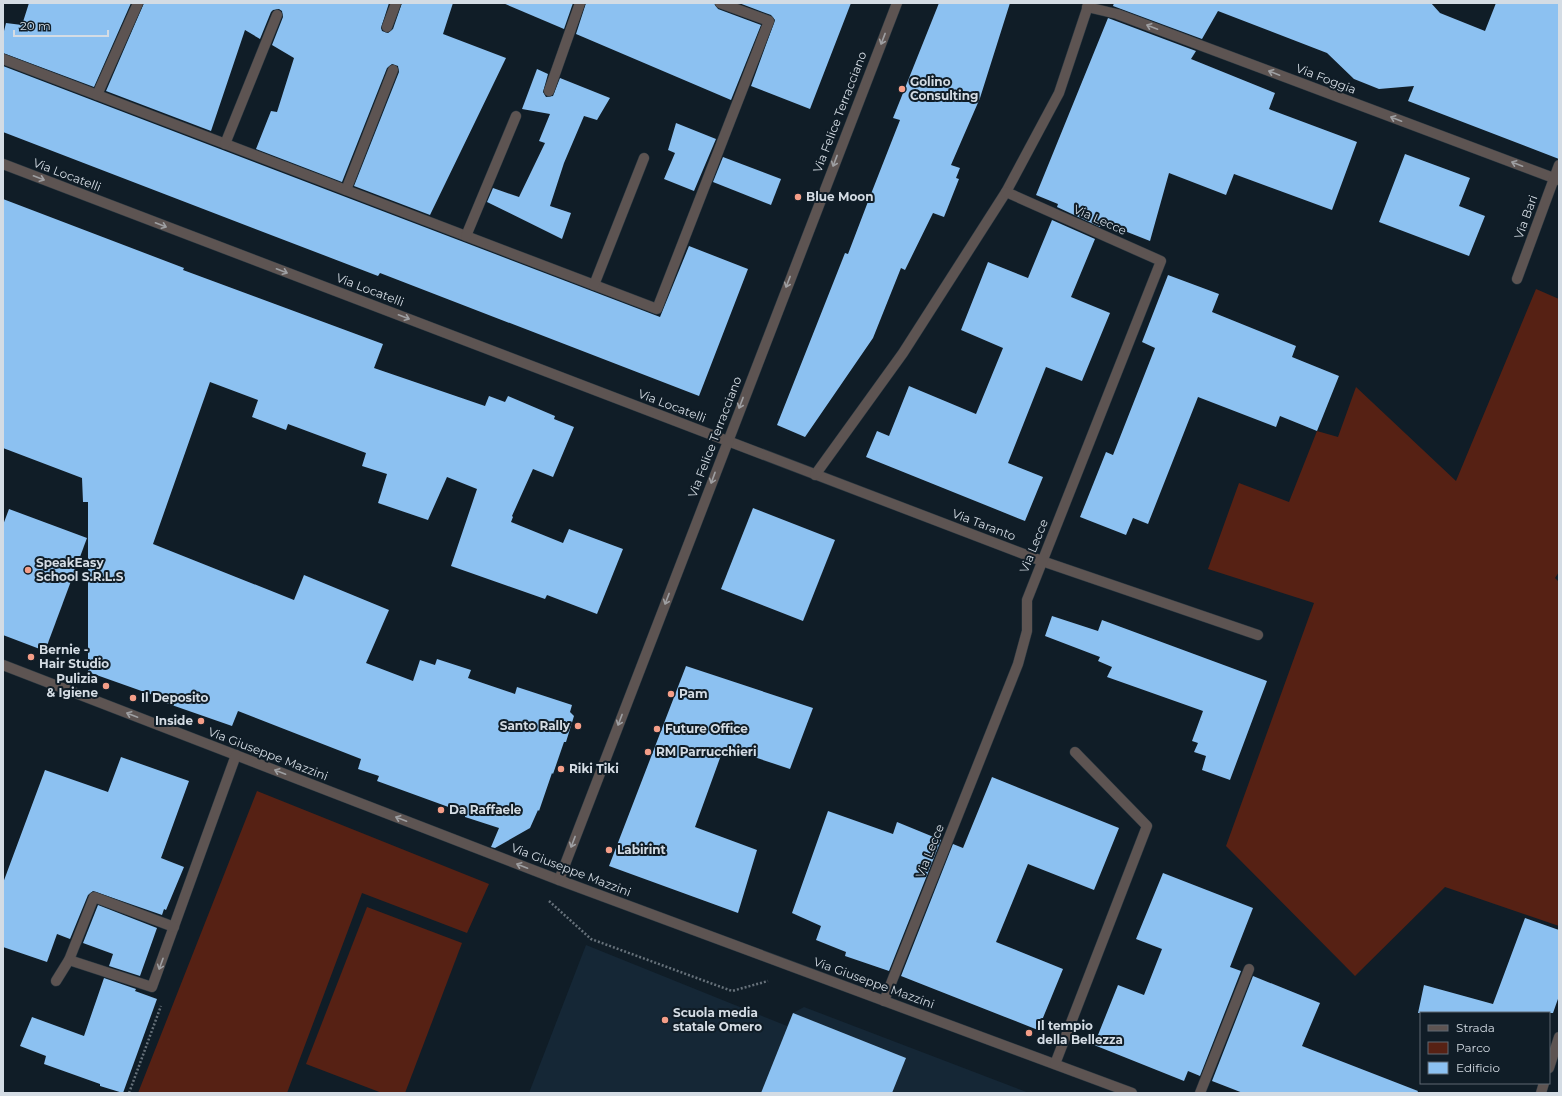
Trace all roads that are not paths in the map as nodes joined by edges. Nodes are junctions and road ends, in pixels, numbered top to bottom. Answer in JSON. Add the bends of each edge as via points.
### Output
{"nodes":[{"id":1,"x":138,"y":3,"type":"edge"},
{"id":2,"x":396,"y":3,"type":"edge"},
{"id":3,"x":580,"y":3,"type":"edge"},
{"id":4,"x":720,"y":3,"type":"edge"},
{"id":5,"x":897,"y":3,"type":"edge"},
{"id":6,"x":1087,"y":4,"type":"edge"},
{"id":7,"x":277,"y":15,"type":"dead end"},
{"id":8,"x":387,"y":26,"type":"dead end"},
{"id":9,"x":3,"y":59,"type":"edge"},
{"id":10,"x":392,"y":70,"type":"dead end"},
{"id":11,"x":549,"y":91,"type":"dead end"},
{"id":12,"x":97,"y":95,"type":"junction"},
{"id":13,"x":516,"y":116,"type":"dead end"},
{"id":14,"x":225,"y":144,"type":"junction"},
{"id":15,"x":644,"y":158,"type":"dead end"},
{"id":16,"x":3,"y":164,"type":"edge"},
{"id":17,"x":1559,"y":165,"type":"edge"},
{"id":18,"x":1556,"y":179,"type":"edge"},
{"id":19,"x":346,"y":190,"type":"junction"},
{"id":20,"x":1006,"y":192,"type":"junction"},
{"id":21,"x":466,"y":236,"type":"junction"},
{"id":22,"x":1517,"y":279,"type":"dead end"},
{"id":23,"x":594,"y":285,"type":"junction"},
{"id":24,"x":727,"y":441,"type":"junction"},
{"id":25,"x":815,"y":475,"type":"junction"},
{"id":26,"x":1042,"y":561,"type":"junction"},
{"id":27,"x":1258,"y":635,"type":"dead end"},
{"id":28,"x":3,"y":665,"type":"edge"},
{"id":29,"x":1075,"y":752,"type":"dead end"},
{"id":30,"x":236,"y":755,"type":"junction"},
{"id":31,"x":559,"y":880,"type":"junction"},
{"id":32,"x":174,"y":927,"type":"junction"},
{"id":33,"x":69,"y":960,"type":"junction"},
{"id":34,"x":1250,"y":969,"type":"dead end"},
{"id":35,"x":56,"y":981,"type":"dead end"},
{"id":36,"x":884,"y":1001,"type":"junction"},
{"id":37,"x":1559,"y":1037,"type":"edge"},
{"id":38,"x":1055,"y":1064,"type":"junction"},
{"id":39,"x":1550,"y":1065,"type":"edge"},
{"id":40,"x":1132,"y":1093,"type":"edge"},
{"id":41,"x":1200,"y":1093,"type":"edge"}],
"edges":[{"from":1,"to":12,"type":"street"},
{"from":2,"to":8,"type":"street"},
{"from":3,"to":11,"type":"street"},
{"from":4,"to":23,"type":"street","via":[[769,22],[657,309]]},
{"from":5,"to":24,"type":"street","name":"Via Felice Terracciano","one_way":true},
{"from":18,"to":6,"type":"street","name":"Via Foggia","one_way":true},
{"from":6,"to":20,"type":"street","via":[[1059,93]]},
{"from":7,"to":14,"type":"street"},
{"from":9,"to":12,"type":"street"},
{"from":10,"to":19,"type":"street"},
{"from":12,"to":14,"type":"street"},
{"from":13,"to":21,"type":"street"},
{"from":14,"to":19,"type":"street"},
{"from":15,"to":23,"type":"street"},
{"from":16,"to":24,"type":"street","name":"Via Locatelli","one_way":true},
{"from":17,"to":18,"type":"street","name":"Via Bari"},
{"from":18,"to":22,"type":"street","name":"Via Bari"},
{"from":19,"to":21,"type":"street"},
{"from":20,"to":25,"type":"street","via":[[903,353]]},
{"from":20,"to":26,"type":"street","name":"Via Lecce","via":[[1161,262]]},
{"from":21,"to":23,"type":"street"},
{"from":24,"to":25,"type":"street","name":"Via Taranto"},
{"from":24,"to":31,"type":"street","name":"Via Felice Terracciano","one_way":true},
{"from":25,"to":26,"type":"street","name":"Via Taranto"},
{"from":26,"to":27,"type":"street","name":"Via Taranto"},
{"from":26,"to":36,"type":"street","name":"Via Lecce","via":[[1027,600],[1027,631],[1018,664]]},
{"from":30,"to":28,"type":"street","name":"Via Giuseppe Mazzini","one_way":true},
{"from":29,"to":38,"type":"street","via":[[1147,826]]},
{"from":31,"to":30,"type":"street","name":"Via Giuseppe Mazzini","one_way":true},
{"from":30,"to":32,"type":"street"},
{"from":31,"to":36,"type":"street","name":"Via Giuseppe Mazzini"},
{"from":32,"to":33,"type":"street","one_way":true,"via":[[152,987]]},
{"from":32,"to":33,"type":"street","via":[[94,897]]},
{"from":33,"to":35,"type":"street"},
{"from":34,"to":41,"type":"street"},
{"from":36,"to":38,"type":"street","name":"Via Giuseppe Mazzini"},
{"from":37,"to":39,"type":"street"},
{"from":38,"to":40,"type":"street","name":"Via Giuseppe Mazzini"}]}
